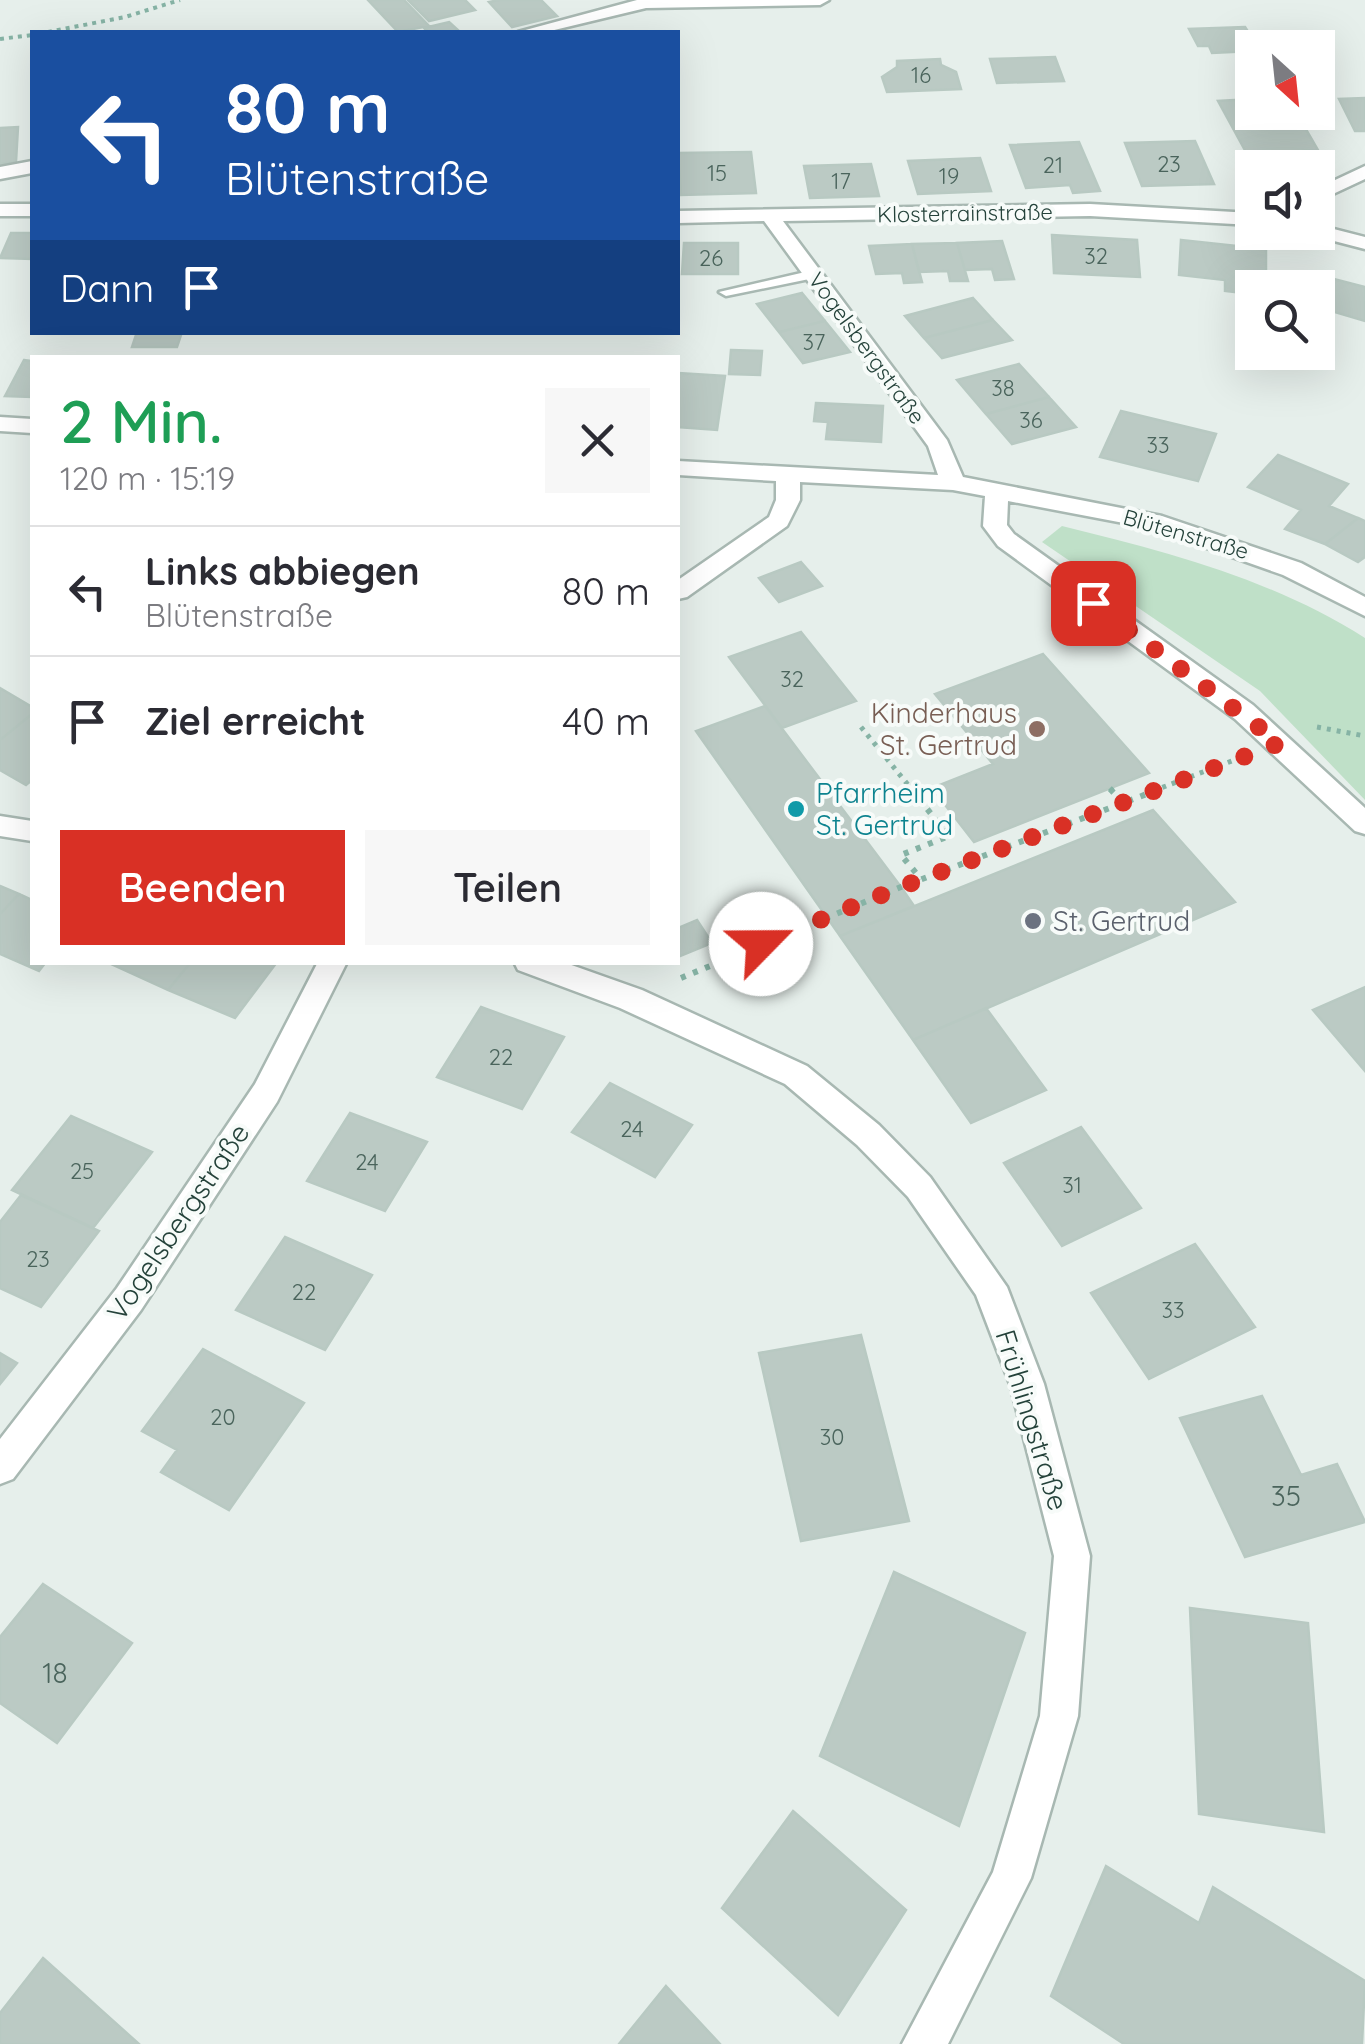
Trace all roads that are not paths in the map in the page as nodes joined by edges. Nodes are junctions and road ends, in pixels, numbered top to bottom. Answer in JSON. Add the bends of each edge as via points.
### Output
{"nodes":[{"id":1,"x":820,"y":0,"type":"edge"},
{"id":2,"x":638,"y":1,"type":"edge"},
{"id":3,"x":534,"y":30,"type":"edge"},
{"id":4,"x":30,"y":167,"type":"edge"},
{"id":5,"x":1365,"y":172,"type":"edge"},
{"id":6,"x":0,"y":173,"type":"edge"},
{"id":7,"x":1335,"y":187,"type":"edge"},
{"id":8,"x":0,"y":210,"type":"edge"},
{"id":9,"x":30,"y":210,"type":"edge"},
{"id":10,"x":680,"y":217,"type":"edge"},
{"id":11,"x":772,"y":218,"type":"junction"},
{"id":12,"x":1235,"y":218,"type":"edge"},
{"id":13,"x":1335,"y":235,"type":"edge"},
{"id":14,"x":1365,"y":243,"type":"edge"},
{"id":15,"x":814,"y":274,"type":"junction"},
{"id":16,"x":726,"y":292,"type":"dead end"},
{"id":17,"x":0,"y":424,"type":"edge"},
{"id":18,"x":30,"y":426,"type":"edge"},
{"id":19,"x":680,"y":468,"type":"edge"},
{"id":20,"x":788,"y":475,"type":"junction"},
{"id":21,"x":953,"y":484,"type":"junction"},
{"id":22,"x":997,"y":490,"type":"junction"},
{"id":23,"x":680,"y":590,"type":"edge"},
{"id":24,"x":1365,"y":608,"type":"edge"},
{"id":25,"x":1365,"y":824,"type":"edge"},
{"id":26,"x":0,"y":826,"type":"edge"},
{"id":27,"x":30,"y":831,"type":"edge"},
{"id":28,"x":331,"y":965,"type":"edge"},
{"id":29,"x":536,"y":965,"type":"edge"},
{"id":30,"x":0,"y":1467,"type":"edge"},
{"id":31,"x":924,"y":2044,"type":"edge"}],
"edges":[{"from":1,"to":2,"type":"street"},
{"from":2,"to":3,"type":"street"},
{"from":4,"to":6,"type":"street"},
{"from":5,"to":7,"type":"street"},
{"from":8,"to":9,"type":"street"},
{"from":10,"to":11,"type":"street","name":"Klosterrainstraße"},
{"from":11,"to":12,"type":"street","name":"Klosterrainstraße","via":[[1090,210]]},
{"from":11,"to":15,"type":"street","name":"Vogelsbergstraße"},
{"from":13,"to":14,"type":"street"},
{"from":15,"to":16,"type":"lane"},
{"from":15,"to":21,"type":"street","name":"Vogelsbergstraße","via":[[938,446]]},
{"from":17,"to":18,"type":"street"},
{"from":19,"to":20,"type":"street","name":"Blütenstraße"},
{"from":20,"to":21,"type":"street","name":"Blütenstraße"},
{"from":20,"to":23,"type":"street","via":[[779,521]]},
{"from":21,"to":22,"type":"street","name":"Blütenstraße"},
{"from":22,"to":24,"type":"street","name":"Blütenstraße","via":[[1154,521],[1232,545]]},
{"from":22,"to":25,"type":"street","via":[[996,526],[1006,540],[1244,712]]},
{"from":26,"to":27,"type":"street"},
{"from":28,"to":30,"type":"street","name":"Vogelsbergstraße","via":[[266,1093],[129,1299]]},
{"from":29,"to":31,"type":"street","name":"Frühlingstraße","via":[[796,1074],[868,1134],[920,1187],[990,1286],[1028,1384],[1072,1556],[1059,1716],[1011,1878]]}]}
